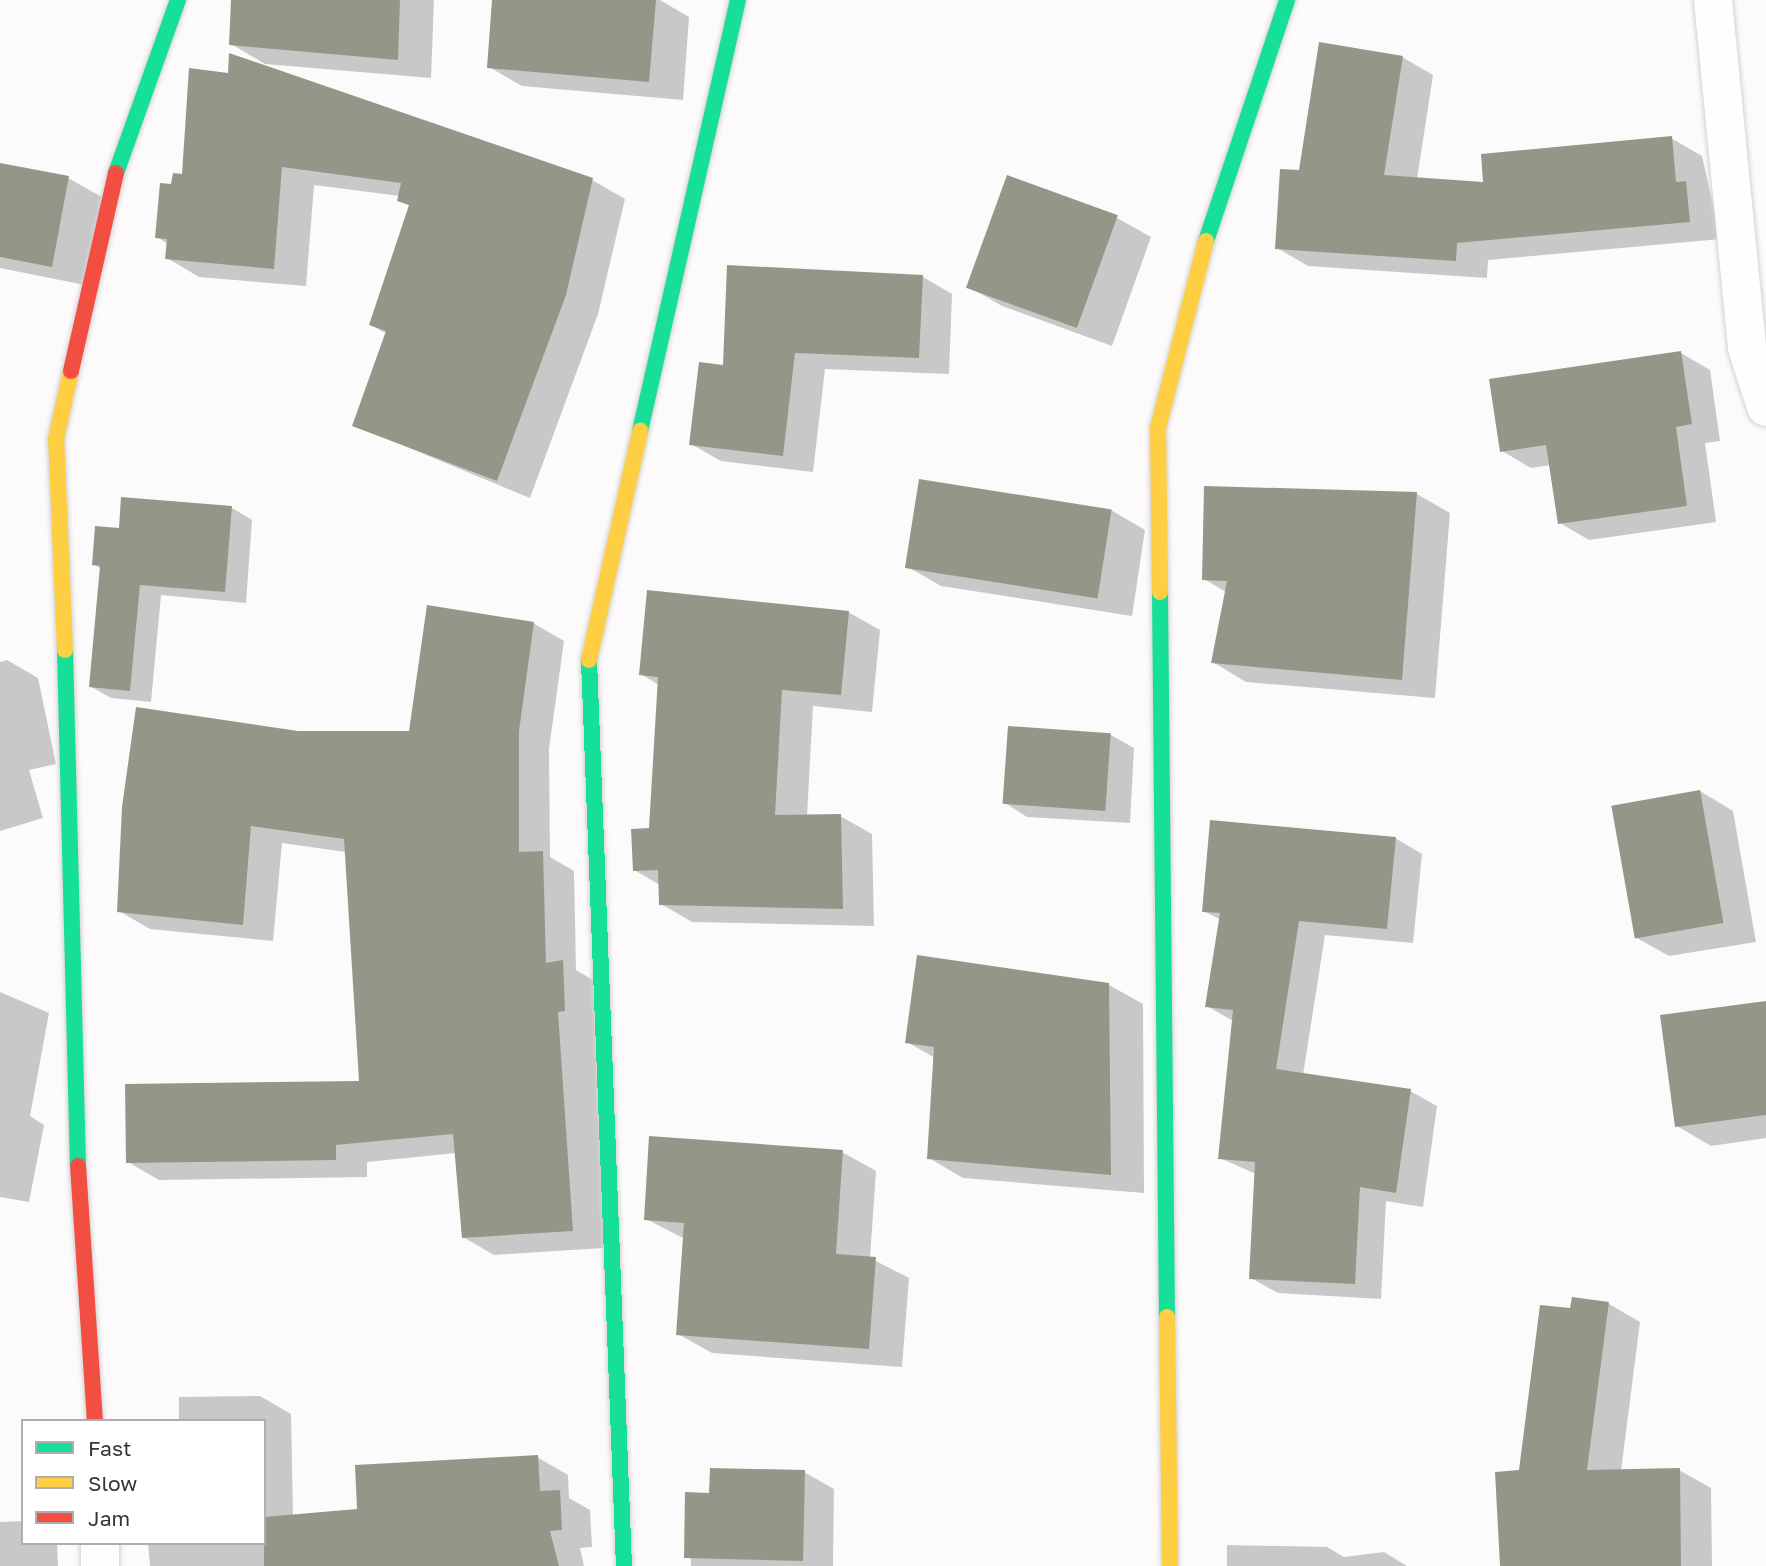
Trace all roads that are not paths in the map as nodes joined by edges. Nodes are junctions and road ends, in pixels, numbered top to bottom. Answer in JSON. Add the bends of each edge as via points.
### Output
{"nodes":[{"id":1,"x":178,"y":0,"type":"edge"},
{"id":2,"x":738,"y":0,"type":"edge"},
{"id":3,"x":1287,"y":0,"type":"edge"},
{"id":4,"x":1713,"y":0,"type":"edge"},
{"id":5,"x":1766,"y":407,"type":"edge"},
{"id":6,"x":95,"y":1419,"type":"edge"},
{"id":7,"x":100,"y":1545,"type":"edge"},
{"id":8,"x":100,"y":1566,"type":"edge"},
{"id":9,"x":624,"y":1566,"type":"edge"},
{"id":10,"x":1170,"y":1566,"type":"edge"}],
"edges":[{"from":1,"to":6,"type":"street","via":[[116,173],[56,439],[76,904],[78,1193]]},
{"from":2,"to":9,"type":"street","via":[[586,671]]},
{"from":3,"to":10,"type":"street","via":[[1193,279],[1158,428]]},
{"from":4,"to":5,"type":"street","via":[[1747,348]]},
{"from":7,"to":8,"type":"street"}]}
